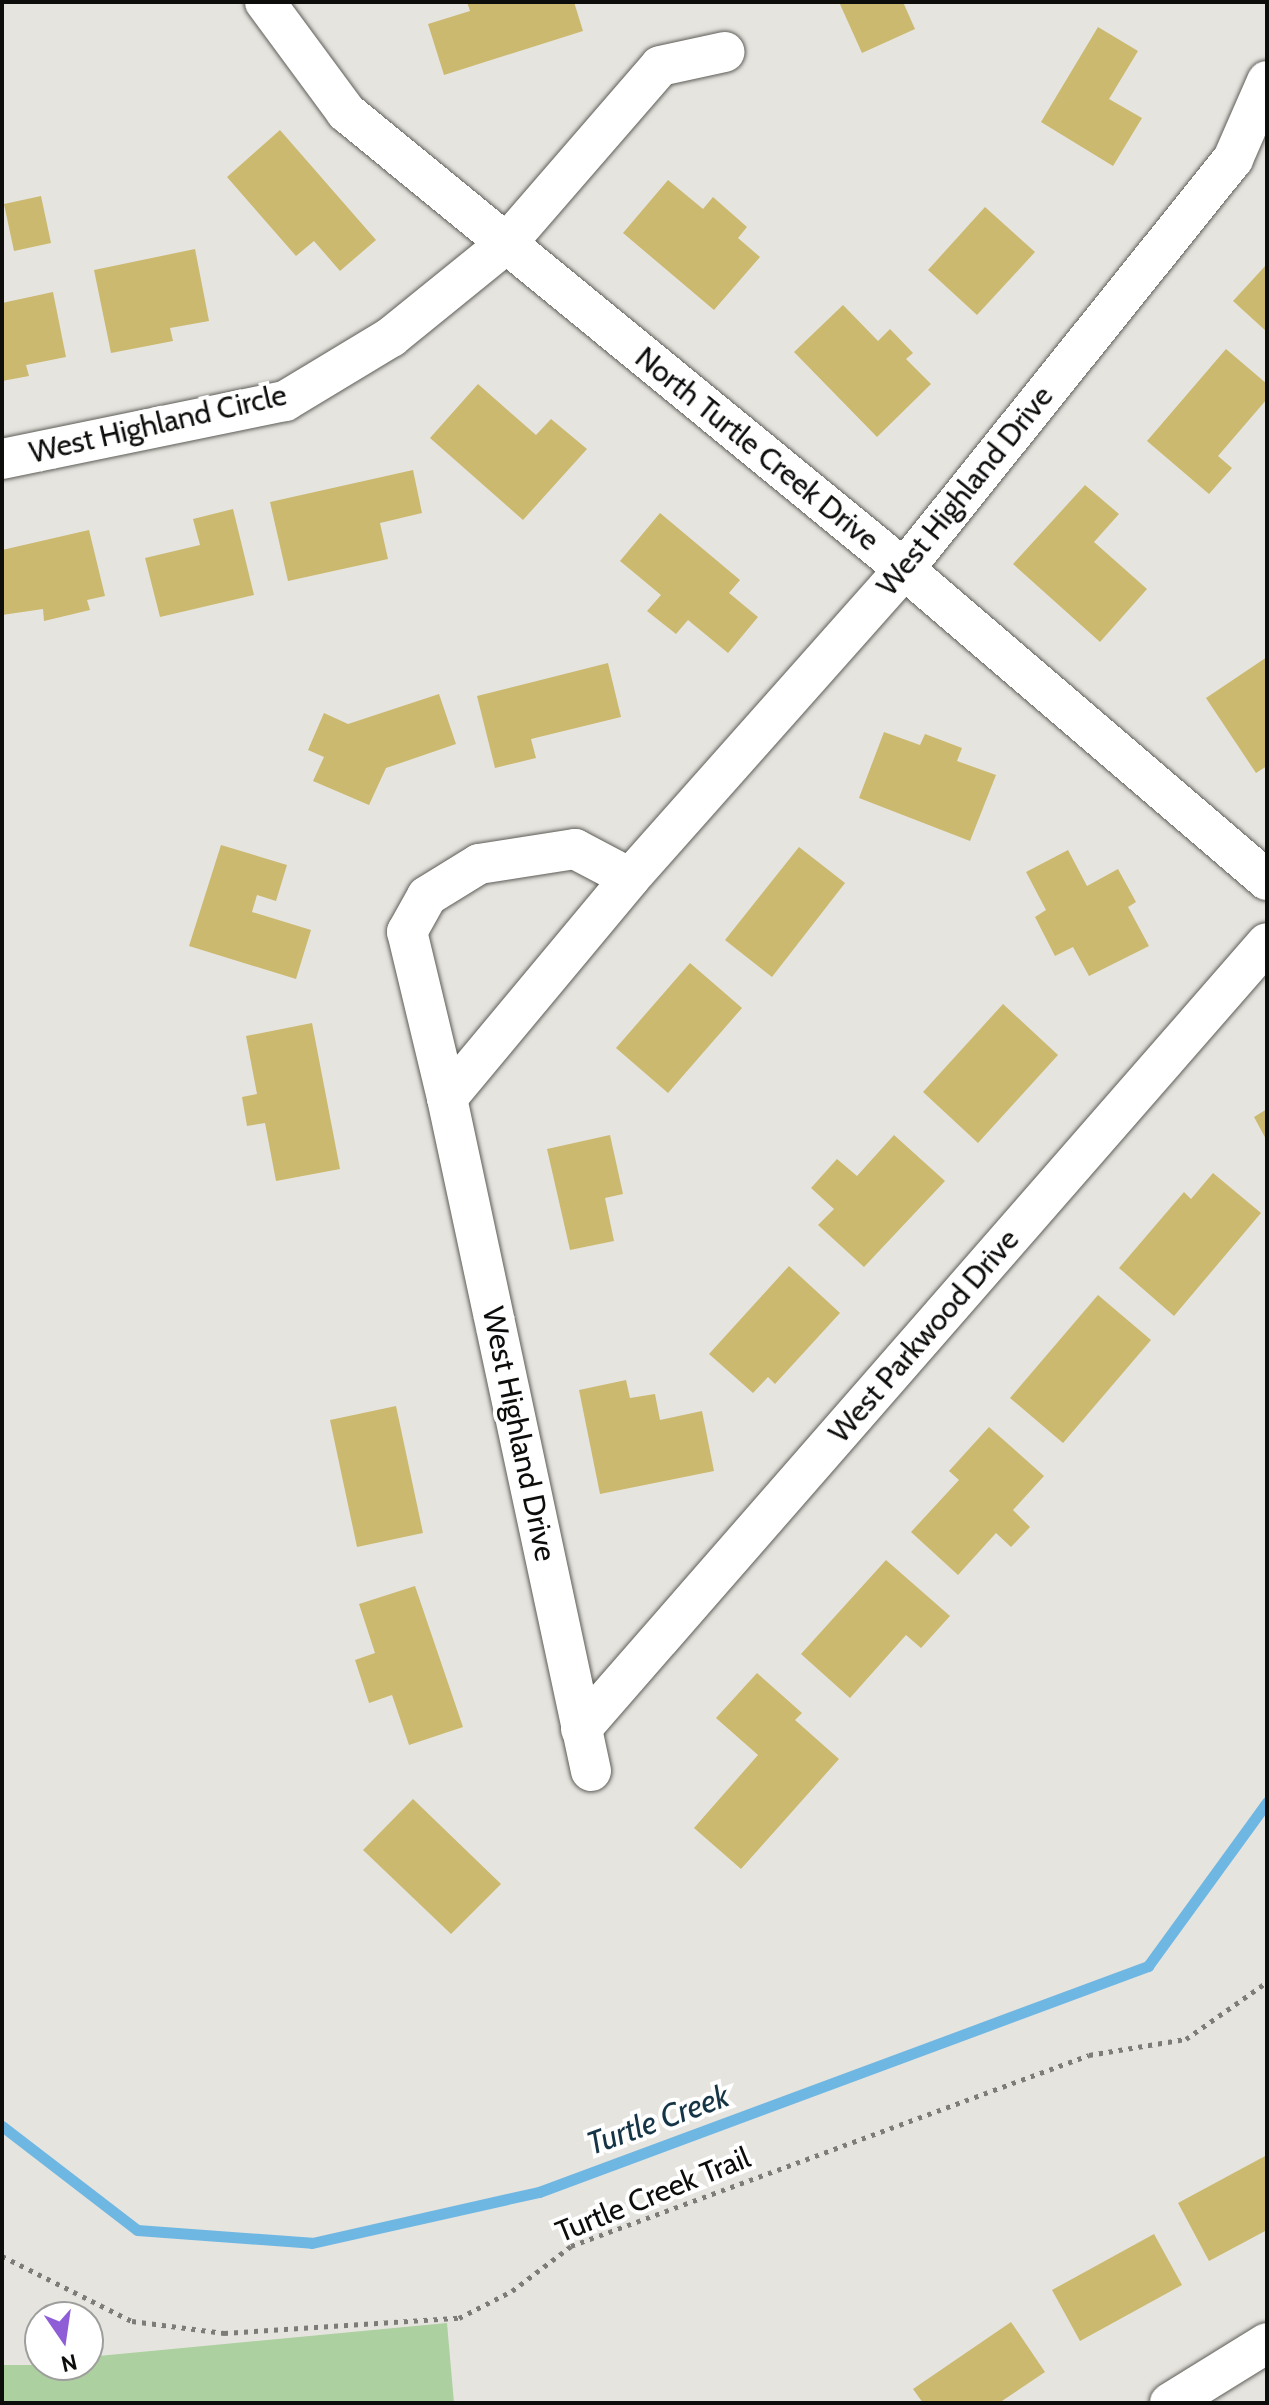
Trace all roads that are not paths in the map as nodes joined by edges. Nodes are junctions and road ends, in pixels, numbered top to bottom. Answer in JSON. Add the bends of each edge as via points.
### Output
{"nodes":[{"id":1,"x":265,"y":2,"type":"edge"},
{"id":2,"x":724,"y":52,"type":"dead end"},
{"id":3,"x":1267,"y":81,"type":"edge"},
{"id":4,"x":506,"y":244,"type":"junction"},
{"id":5,"x":2,"y":459,"type":"edge"},
{"id":6,"x":904,"y":569,"type":"junction"},
{"id":7,"x":630,"y":878,"type":"junction"},
{"id":8,"x":1267,"y":880,"type":"edge"},
{"id":9,"x":1267,"y":943,"type":"edge"},
{"id":10,"x":447,"y":1098,"type":"junction"},
{"id":11,"x":581,"y":1729,"type":"junction"},
{"id":12,"x":591,"y":1771,"type":"dead end"},
{"id":13,"x":1267,"y":2343,"type":"edge"},
{"id":14,"x":1170,"y":2403,"type":"edge"}],
"edges":[{"from":1,"to":4,"type":"street","name":"North Turtle Creek Drive","via":[[346,112]]},
{"from":2,"to":4,"type":"street","name":"West Highland Circle","via":[[660,66]]},
{"from":3,"to":6,"type":"street","name":"West Highland Drive","via":[[1233,159]]},
{"from":4,"to":5,"type":"street","name":"West Highland Circle","via":[[391,337],[285,401]]},
{"from":4,"to":6,"type":"street","name":"North Turtle Creek Drive"},
{"from":6,"to":7,"type":"street","name":"West Highland Drive"},
{"from":6,"to":8,"type":"street","name":"North Turtle Creek Drive"},
{"from":7,"to":10,"type":"street","name":"West Highland Drive"},
{"from":7,"to":10,"type":"street","name":"West Highland Drive","via":[[575,849],[479,864],[427,896],[407,932]]},
{"from":9,"to":11,"type":"street","name":"West Parkwood Drive"},
{"from":10,"to":11,"type":"street","name":"West Highland Drive"},
{"from":11,"to":12,"type":"street","name":"West Highland Drive"},
{"from":13,"to":14,"type":"street"}]}
